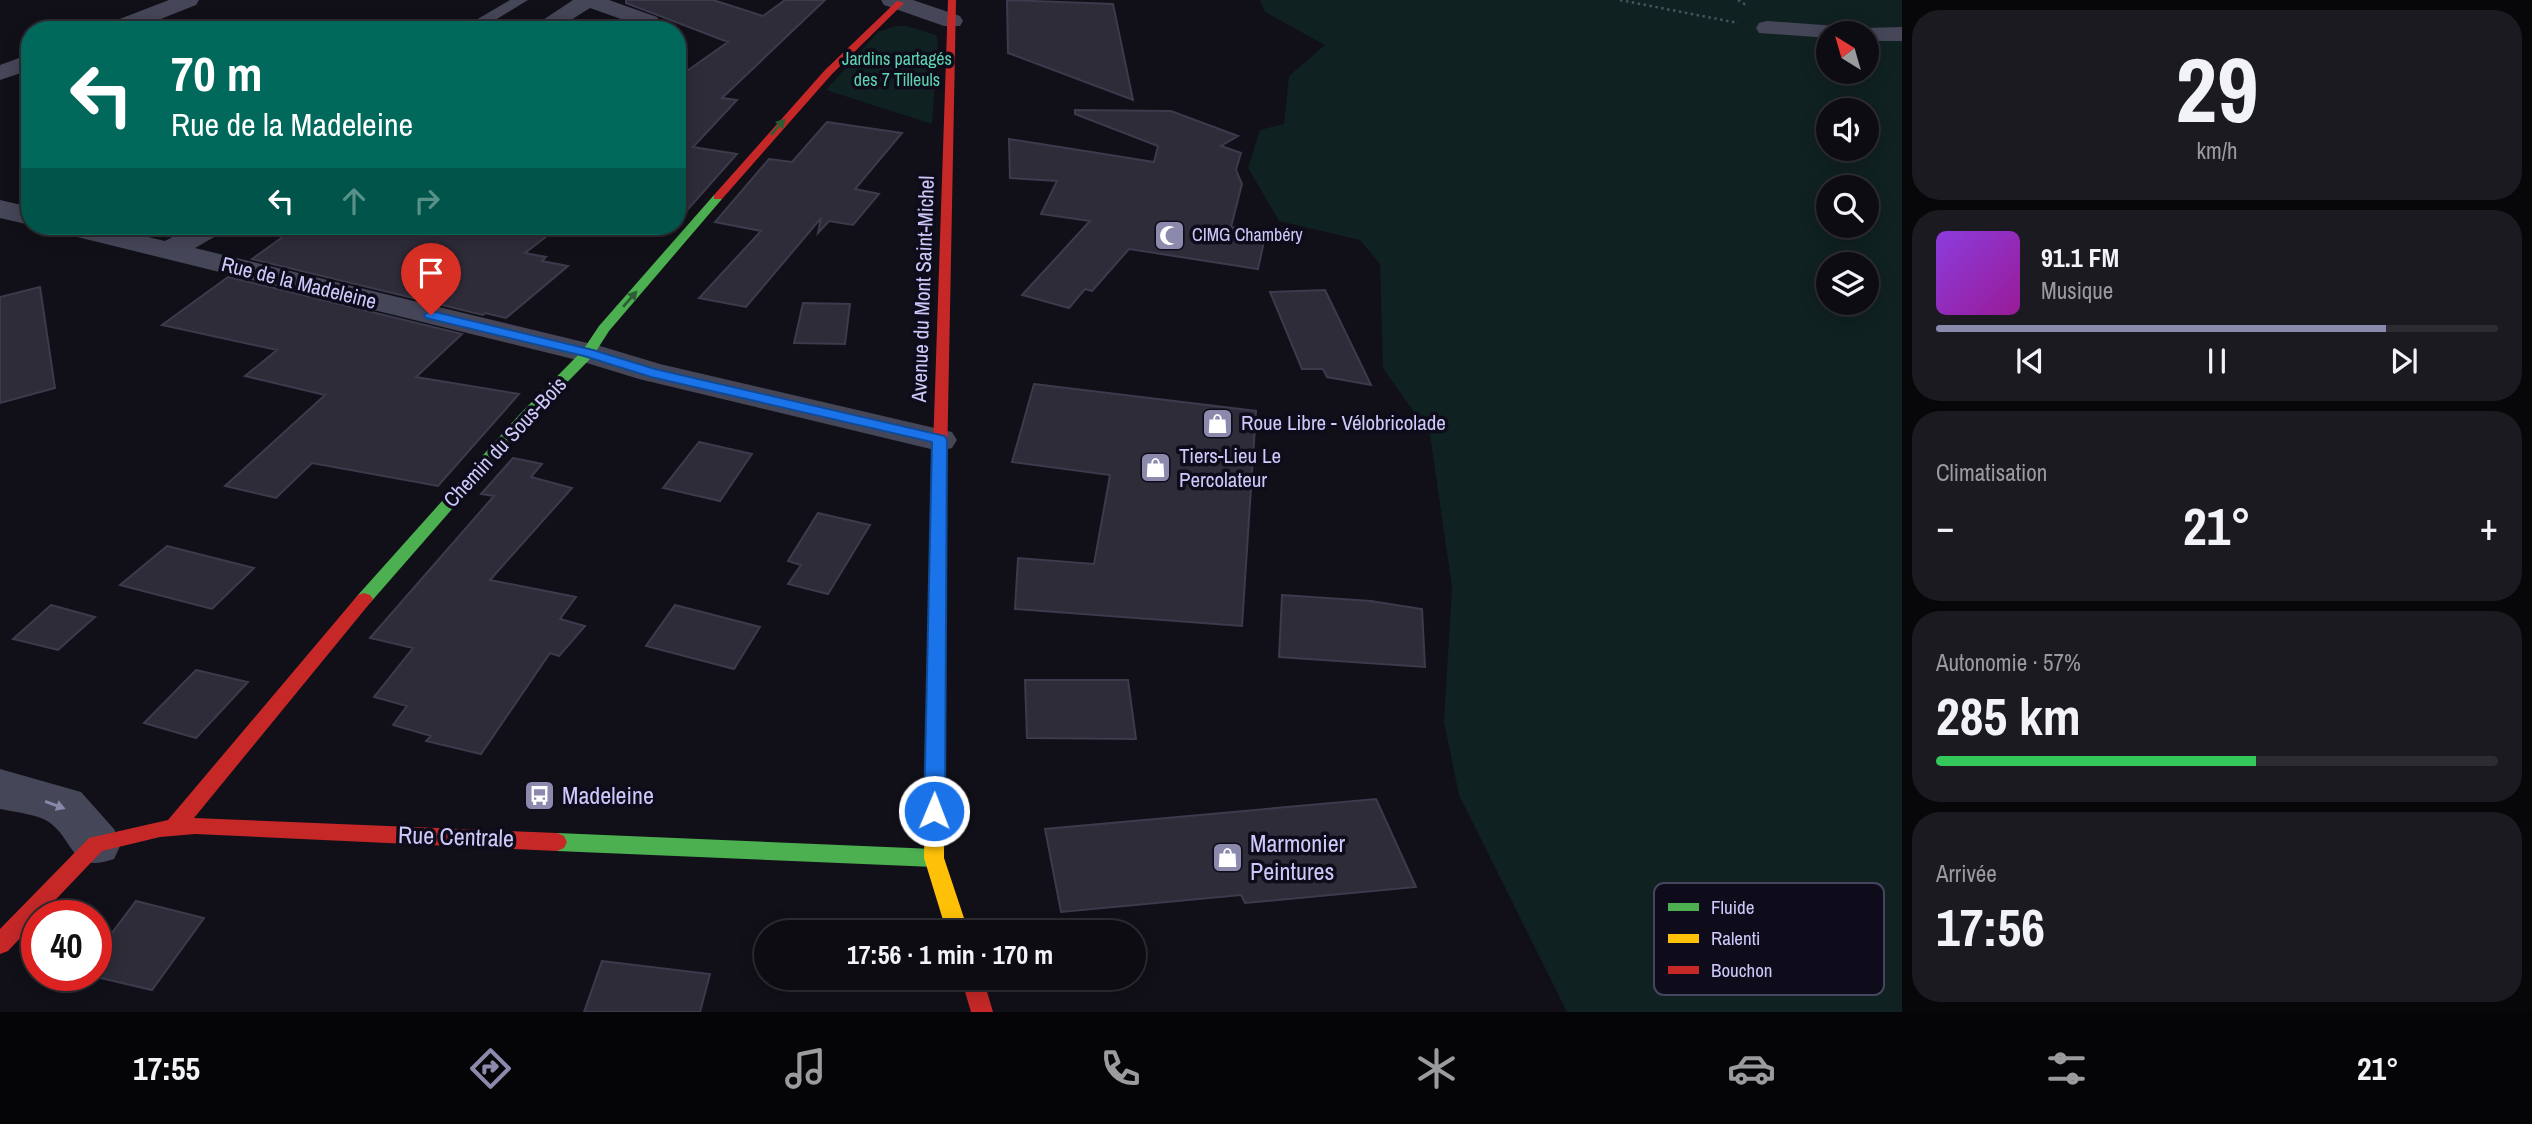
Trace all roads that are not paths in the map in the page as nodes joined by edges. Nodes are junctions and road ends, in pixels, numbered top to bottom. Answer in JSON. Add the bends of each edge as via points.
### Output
{"nodes":[{"id":1,"x":135,"y":0,"type":"edge"},
{"id":2,"x":188,"y":0,"type":"edge"},
{"id":3,"x":521,"y":0,"type":"edge"},
{"id":4,"x":589,"y":0,"type":"edge"},
{"id":5,"x":896,"y":1,"type":"edge"},
{"id":6,"x":165,"y":9,"type":"junction"},
{"id":7,"x":952,"y":10,"type":"edge"},
{"id":8,"x":135,"y":21,"type":"edge"},
{"id":9,"x":483,"y":21,"type":"edge"},
{"id":10,"x":554,"y":21,"type":"edge"},
{"id":11,"x":646,"y":21,"type":"edge"},
{"id":12,"x":1767,"y":28,"type":"road end"},
{"id":13,"x":1816,"y":31,"type":"edge"},
{"id":14,"x":1880,"y":34,"type":"edge"},
{"id":15,"x":1902,"y":34,"type":"edge"},
{"id":16,"x":21,"y":65,"type":"edge"},
{"id":17,"x":0,"y":73,"type":"edge"},
{"id":18,"x":0,"y":209,"type":"edge"},
{"id":19,"x":21,"y":214,"type":"edge"},
{"id":20,"x":686,"y":234,"type":"edge"},
{"id":21,"x":104,"y":235,"type":"edge"},
{"id":22,"x":197,"y":235,"type":"edge"},
{"id":23,"x":685,"y":235,"type":"edge"},
{"id":24,"x":169,"y":251,"type":"junction"},
{"id":25,"x":588,"y":353,"type":"junction"},
{"id":26,"x":939,"y":440,"type":"junction"},
{"id":27,"x":0,"y":789,"type":"edge"},
{"id":28,"x":174,"y":828,"type":"junction"},
{"id":29,"x":96,"y":844,"type":"junction"},
{"id":30,"x":934,"y":858,"type":"junction"},
{"id":31,"x":954,"y":920,"type":"edge"},
{"id":32,"x":0,"y":944,"type":"edge"},
{"id":33,"x":976,"y":990,"type":"edge"},
{"id":34,"x":982,"y":1012,"type":"edge"}],
"edges":[{"from":1,"to":6,"type":"street"},
{"from":2,"to":6,"type":"street"},
{"from":3,"to":9,"type":"lane"},
{"from":4,"to":10,"type":"street"},
{"from":4,"to":11,"type":"street"},
{"from":5,"to":7,"type":"street","name":"Chemin du Sous-Bois"},
{"from":20,"to":5,"type":"street","name":"Chemin du Sous-Bois","one_way":true,"via":[[813,87]]},
{"from":6,"to":8,"type":"street"},
{"from":7,"to":26,"type":"street","name":"Avenue du Mont Saint-Michel"},
{"from":12,"to":13,"type":"street"},
{"from":14,"to":15,"type":"street"},
{"from":16,"to":17,"type":"street"},
{"from":18,"to":19,"type":"street"},
{"from":21,"to":24,"type":"street","name":"Rue de la Madeleine"},
{"from":22,"to":24,"type":"street"},
{"from":25,"to":23,"type":"street","name":"Chemin du Sous-Bois","one_way":true},
{"from":24,"to":25,"type":"street","name":"Rue de la Madeleine"},
{"from":25,"to":26,"type":"street","name":"Rue de la Madeleine"},
{"from":25,"to":28,"type":"street","name":"Chemin du Sous-Bois","via":[[386,572]]},
{"from":26,"to":30,"type":"street","name":"Avenue du Mont Saint-Michel"},
{"from":27,"to":29,"type":"street","one_way":true,"via":[[64,806]]},
{"from":28,"to":29,"type":"street","name":"Rue Centrale"},
{"from":28,"to":30,"type":"street","name":"Rue Centrale"},
{"from":29,"to":32,"type":"street"},
{"from":30,"to":31,"type":"street","name":"Avenue du Mont Saint-Michel"},
{"from":33,"to":34,"type":"street"}]}
